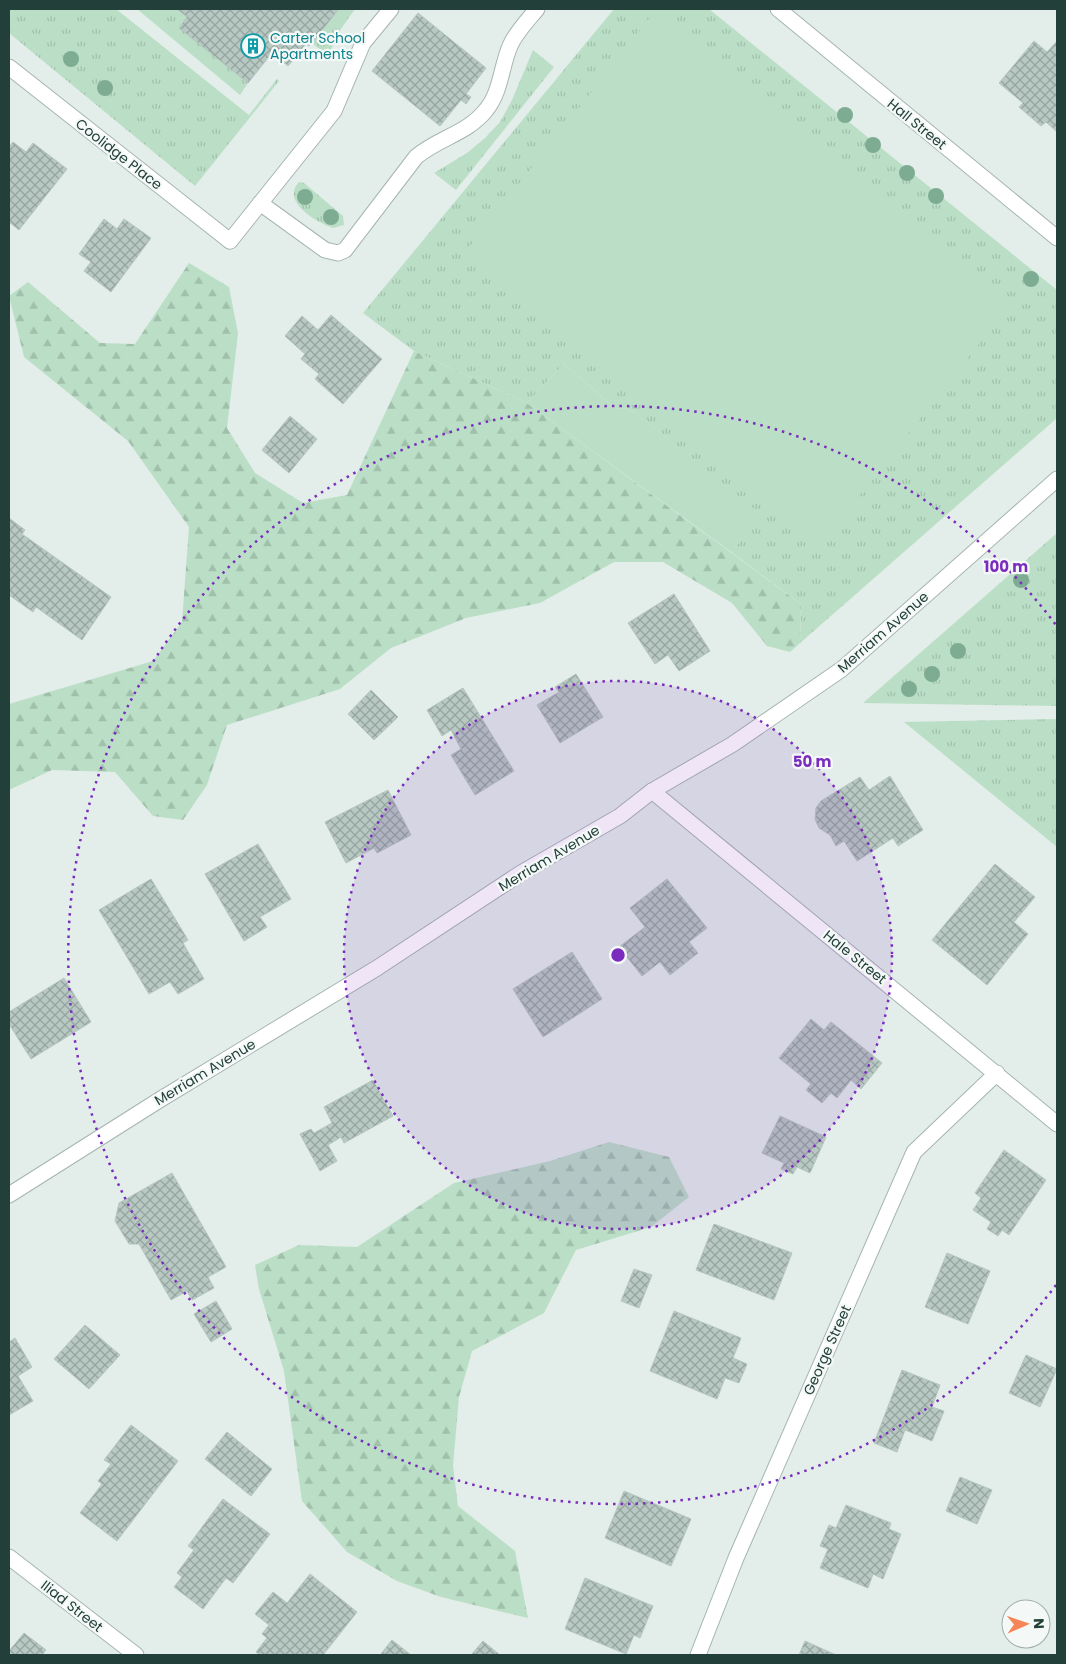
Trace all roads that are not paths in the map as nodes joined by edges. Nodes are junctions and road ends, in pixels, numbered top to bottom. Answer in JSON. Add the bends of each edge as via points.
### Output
{"nodes":[{"id":1,"x":391,"y":9,"type":"edge"},
{"id":2,"x":537,"y":9,"type":"edge"},
{"id":3,"x":778,"y":9,"type":"edge"},
{"id":4,"x":9,"y":67,"type":"edge"},
{"id":5,"x":260,"y":203,"type":"junction"},
{"id":6,"x":1057,"y":238,"type":"edge"},
{"id":7,"x":1057,"y":479,"type":"edge"},
{"id":8,"x":652,"y":792,"type":"junction"},
{"id":9,"x":997,"y":1074,"type":"junction"},
{"id":10,"x":1057,"y":1124,"type":"edge"},
{"id":11,"x":9,"y":1195,"type":"edge"},
{"id":12,"x":9,"y":1557,"type":"edge"},
{"id":13,"x":136,"y":1655,"type":"edge"},
{"id":14,"x":698,"y":1655,"type":"edge"}],
"edges":[{"from":1,"to":5,"type":"street","via":[[363,43],[334,111]]},
{"from":2,"to":5,"type":"street","via":[[510,44],[500,82],[486,110],[463,131],[425,149],[416,157],[345,250],[338,253],[325,250]]},
{"from":3,"to":6,"type":"street","name":"Hall Street"},
{"from":4,"to":5,"type":"street","name":"Coolidge Place","via":[[230,241]]},
{"from":7,"to":8,"type":"street","name":"Merriam Avenue","via":[[842,669],[733,744]]},
{"from":8,"to":9,"type":"street","name":"Hale Street"},
{"from":8,"to":11,"type":"street","name":"Merriam Avenue","via":[[620,816],[521,873],[377,968]]},
{"from":9,"to":10,"type":"street","name":"Hale Street"},
{"from":9,"to":14,"type":"street","name":"George Street","via":[[914,1152],[736,1558]]},
{"from":12,"to":13,"type":"street","name":"Iliad Street"}]}
